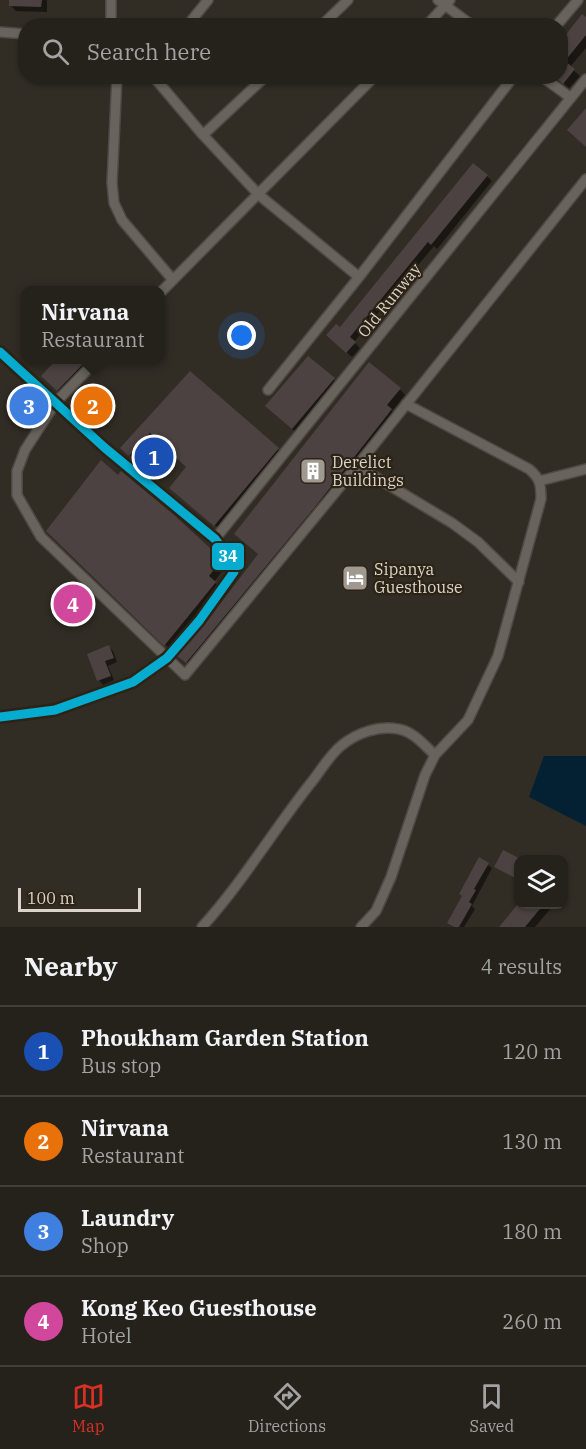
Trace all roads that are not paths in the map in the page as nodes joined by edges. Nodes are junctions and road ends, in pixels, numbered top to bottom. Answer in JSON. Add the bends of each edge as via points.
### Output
{"nodes":[{"id":1,"x":111,"y":0,"type":"edge"},
{"id":2,"x":208,"y":0,"type":"edge"},
{"id":3,"x":348,"y":0,"type":"edge"},
{"id":4,"x":578,"y":0,"type":"edge"},
{"id":5,"x":445,"y":2,"type":"edge"},
{"id":6,"x":111,"y":18,"type":"edge"},
{"id":7,"x":193,"y":18,"type":"edge"},
{"id":8,"x":329,"y":18,"type":"edge"},
{"id":9,"x":432,"y":18,"type":"edge"},
{"id":10,"x":464,"y":18,"type":"edge"},
{"id":11,"x":563,"y":18,"type":"edge"},
{"id":12,"x":0,"y":32,"type":"edge"},
{"id":13,"x":18,"y":33,"type":"edge"},
{"id":14,"x":586,"y":79,"type":"edge"},
{"id":15,"x":117,"y":84,"type":"edge"},
{"id":16,"x":160,"y":84,"type":"edge"},
{"id":17,"x":257,"y":84,"type":"edge"},
{"id":18,"x":367,"y":84,"type":"edge"},
{"id":19,"x":508,"y":84,"type":"edge"},
{"id":20,"x":552,"y":84,"type":"edge"},
{"id":21,"x":571,"y":98,"type":"junction"},
{"id":22,"x":203,"y":135,"type":"junction"},
{"id":23,"x":586,"y":179,"type":"edge"},
{"id":24,"x":259,"y":195,"type":"junction"},
{"id":25,"x":359,"y":278,"type":"junction"},
{"id":26,"x":173,"y":279,"type":"junction"},
{"id":27,"x":165,"y":288,"type":"edge"},
{"id":28,"x":0,"y":352,"type":"edge"},
{"id":29,"x":93,"y":364,"type":"edge"},
{"id":30,"x":268,"y":390,"type":"dead end"},
{"id":31,"x":56,"y":402,"type":"junction"},
{"id":32,"x":406,"y":404,"type":"junction"},
{"id":33,"x":357,"y":466,"type":"junction"},
{"id":34,"x":586,"y":469,"type":"edge"},
{"id":35,"x":540,"y":481,"type":"junction"},
{"id":36,"x":215,"y":539,"type":"junction"},
{"id":37,"x":519,"y":582,"type":"junction"},
{"id":38,"x":167,"y":658,"type":"junction"},
{"id":39,"x":0,"y":717,"type":"edge"},
{"id":40,"x":435,"y":755,"type":"junction"},
{"id":41,"x":202,"y":927,"type":"edge"},
{"id":42,"x":361,"y":927,"type":"edge"}],
"edges":[{"from":1,"to":6,"type":"street"},
{"from":2,"to":7,"type":"street"},
{"from":3,"to":8,"type":"street"},
{"from":4,"to":11,"type":"street"},
{"from":5,"to":9,"type":"street"},
{"from":5,"to":10,"type":"street"},
{"from":12,"to":13,"type":"street"},
{"from":14,"to":21,"type":"street","name":"Old Runway"},
{"from":15,"to":26,"type":"street","via":[[114,203],[122,220]]},
{"from":16,"to":22,"type":"street"},
{"from":17,"to":22,"type":"street"},
{"from":18,"to":24,"type":"street"},
{"from":19,"to":25,"type":"street"},
{"from":20,"to":21,"type":"street"},
{"from":21,"to":36,"type":"street","name":"Old Runway"},
{"from":22,"to":24,"type":"street"},
{"from":23,"to":32,"type":"street"},
{"from":24,"to":25,"type":"street"},
{"from":24,"to":26,"type":"street"},
{"from":25,"to":30,"type":"street"},
{"from":26,"to":27,"type":"street"},
{"from":28,"to":31,"type":"street"},
{"from":29,"to":31,"type":"street"},
{"from":31,"to":36,"type":"street"},
{"from":31,"to":38,"type":"street","via":[[16,471],[17,495],[41,537]]},
{"from":32,"to":33,"type":"street"},
{"from":32,"to":35,"type":"street","via":[[530,469]]},
{"from":33,"to":37,"type":"street","via":[[452,523]]},
{"from":33,"to":38,"type":"street","via":[[185,675]]},
{"from":34,"to":35,"type":"street"},
{"from":35,"to":37,"type":"street","via":[[542,499]]},
{"from":36,"to":38,"type":"street","via":[[234,564],[234,572]]},
{"from":37,"to":40,"type":"street","via":[[498,656],[477,704],[468,720]]},
{"from":38,"to":39,"type":"street","via":[[133,682],[95,696],[55,710]]},
{"from":40,"to":41,"type":"street","via":[[414,735],[399,729],[382,728],[361,734],[340,746]]},
{"from":40,"to":42,"type":"street","via":[[376,911]]}]}
